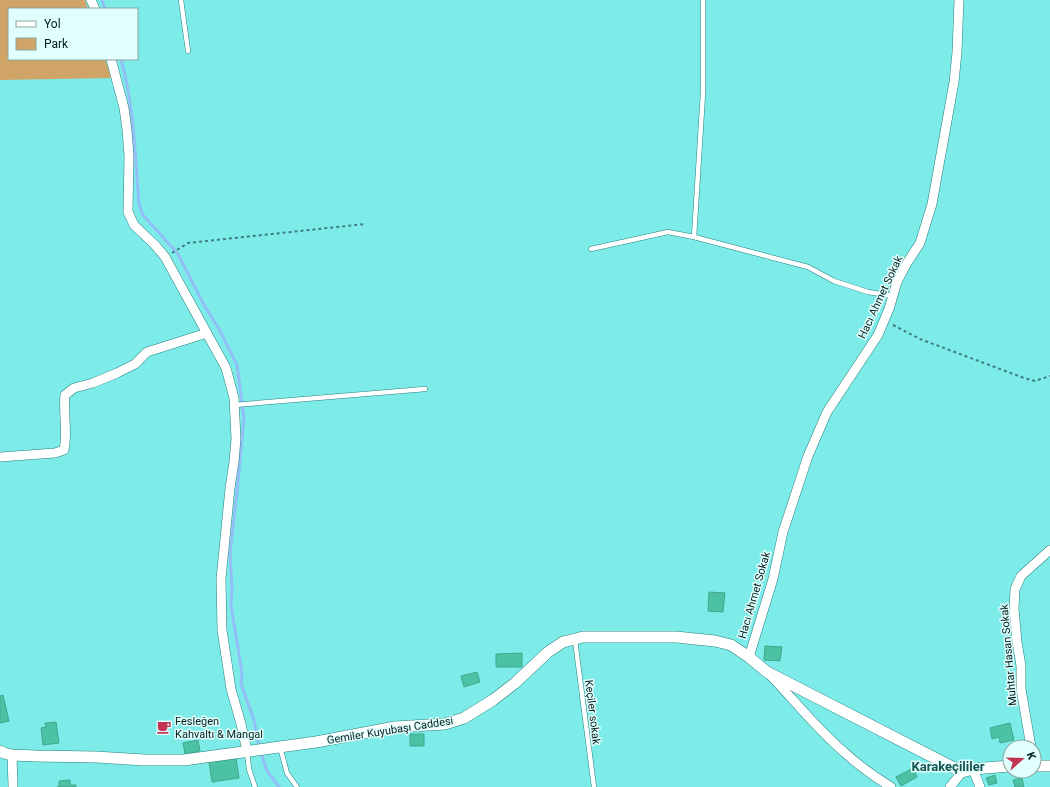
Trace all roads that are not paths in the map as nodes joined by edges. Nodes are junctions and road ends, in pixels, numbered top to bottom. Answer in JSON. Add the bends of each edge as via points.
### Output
{"nodes":[{"id":1,"x":181,"y":0,"type":"edge"},
{"id":2,"x":703,"y":0,"type":"edge"},
{"id":3,"x":959,"y":0,"type":"edge"},
{"id":4,"x":188,"y":51,"type":"dead end"},
{"id":5,"x":111,"y":60,"type":"edge"},
{"id":6,"x":694,"y":237,"type":"junction"},
{"id":7,"x":591,"y":248,"type":"dead end"},
{"id":8,"x":893,"y":296,"type":"junction"},
{"id":9,"x":207,"y":333,"type":"junction"},
{"id":10,"x":425,"y":389,"type":"dead end"},
{"id":11,"x":235,"y":405,"type":"junction"},
{"id":12,"x":0,"y":457,"type":"edge"},
{"id":13,"x":1050,"y":550,"type":"edge"},
{"id":14,"x":575,"y":639,"type":"junction"},
{"id":15,"x":748,"y":657,"type":"junction"},
{"id":16,"x":767,"y":672,"type":"junction"},
{"id":17,"x":1030,"y":739,"type":"edge"},
{"id":18,"x":280,"y":747,"type":"junction"},
{"id":19,"x":0,"y":751,"type":"edge"},
{"id":20,"x":248,"y":751,"type":"junction"},
{"id":21,"x":12,"y":755,"type":"junction"},
{"id":22,"x":1002,"y":766,"type":"edge"},
{"id":23,"x":973,"y":768,"type":"junction"},
{"id":24,"x":962,"y":772,"type":"junction"},
{"id":25,"x":13,"y":787,"type":"edge"},
{"id":26,"x":255,"y":787,"type":"edge"},
{"id":27,"x":297,"y":787,"type":"edge"},
{"id":28,"x":594,"y":787,"type":"edge"},
{"id":29,"x":891,"y":787,"type":"edge"},
{"id":30,"x":950,"y":787,"type":"edge"},
{"id":31,"x":980,"y":787,"type":"edge"}],
"edges":[{"from":1,"to":4,"type":"lane"},
{"from":2,"to":6,"type":"lane","via":[[703,93]]},
{"from":3,"to":8,"type":"street","name":"Hacı Ahmet Sokak","via":[[954,82],[932,204],[920,243],[897,282]]},
{"from":5,"to":9,"type":"street","via":[[127,130],[128,212],[134,225],[165,257]]},
{"from":6,"to":7,"type":"lane","via":[[668,232]]},
{"from":6,"to":8,"type":"lane","via":[[808,267],[834,281],[868,292]]},
{"from":8,"to":15,"type":"street","name":"Hacı Ahmet Sokak","via":[[878,335],[827,412],[808,456],[783,532],[772,579]]},
{"from":9,"to":11,"type":"street","via":[[226,368]]},
{"from":9,"to":12,"type":"street","via":[[147,352],[135,364],[93,383],[74,388],[65,395],[67,439],[64,450],[55,453]]},
{"from":10,"to":11,"type":"lane"},
{"from":11,"to":20,"type":"street","via":[[236,439],[221,579],[222,630],[232,689]]},
{"from":13,"to":17,"type":"street","name":"Muhtar Hasan Sokak","via":[[1021,576],[1015,589],[1017,642]]},
{"from":14,"to":15,"type":"street","name":"Gemiler Kuyubaşı Caddesi","via":[[700,638],[731,645]]},
{"from":14,"to":18,"type":"street","name":"Gemiler Kuyubaşı Caddesi","via":[[563,642],[548,652],[515,684],[476,711],[455,721],[395,727]]},
{"from":14,"to":28,"type":"lane","name":"Keçiler sokak"},
{"from":15,"to":16,"type":"street"},
{"from":16,"to":24,"type":"street"},
{"from":16,"to":29,"type":"street","via":[[843,752]]},
{"from":18,"to":20,"type":"street","name":"Gemiler Kuyubaşı Caddesi"},
{"from":18,"to":27,"type":"lane","via":[[287,773]]},
{"from":19,"to":21,"type":"street","name":"Gemiler Kuyubaşı Caddesi"},
{"from":20,"to":21,"type":"street","name":"Gemiler Kuyubaşı Caddesi","via":[[184,760]]},
{"from":20,"to":26,"type":"lane","via":[[249,769]]},
{"from":21,"to":25,"type":"street"},
{"from":22,"to":23,"type":"street"},
{"from":23,"to":24,"type":"street"},
{"from":23,"to":31,"type":"street"},
{"from":24,"to":30,"type":"street"}]}
